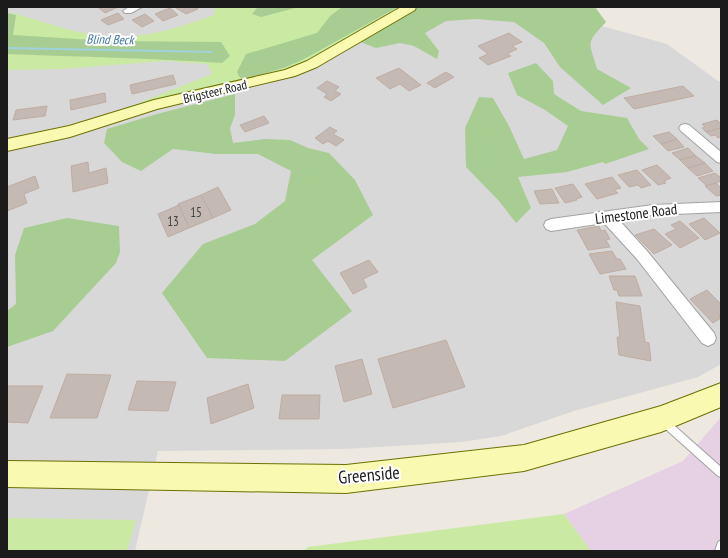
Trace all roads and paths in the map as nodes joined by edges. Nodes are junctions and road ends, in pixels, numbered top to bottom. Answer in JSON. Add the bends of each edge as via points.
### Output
{"nodes":[{"id":1,"x":410,"y":7,"type":"edge"},
{"id":2,"x":685,"y":128,"type":"dead end"},
{"id":3,"x":7,"y":145,"type":"edge"},
{"id":4,"x":721,"y":159,"type":"edge"},
{"id":5,"x":721,"y":206,"type":"edge"},
{"id":6,"x":607,"y":217,"type":"junction"},
{"id":7,"x":551,"y":225,"type":"dead end"},
{"id":8,"x":708,"y":338,"type":"dead end"},
{"id":9,"x":721,"y":395,"type":"edge"},
{"id":10,"x":661,"y":419,"type":"junction"},
{"id":11,"x":7,"y":474,"type":"edge"},
{"id":12,"x":721,"y":474,"type":"edge"},
{"id":13,"x":721,"y":545,"type":"edge"},
{"id":14,"x":720,"y":551,"type":"edge"}],
"edges":[{"from":1,"to":3,"type":"street","name":"Brigsteer Road","via":[[312,64],[290,73],[154,105],[70,132]]},
{"from":2,"to":4,"type":"street"},
{"from":5,"to":6,"type":"street","name":"Limestone Road","via":[[653,210]]},
{"from":6,"to":7,"type":"street","name":"Limestone Road"},
{"from":6,"to":8,"type":"street","via":[[642,255]]},
{"from":9,"to":10,"type":"street","name":"Greenside"},
{"from":10,"to":11,"type":"street","name":"Greenside","via":[[524,458],[346,479]]},
{"from":10,"to":12,"type":"lane"},
{"from":13,"to":14,"type":"lane"}]}
